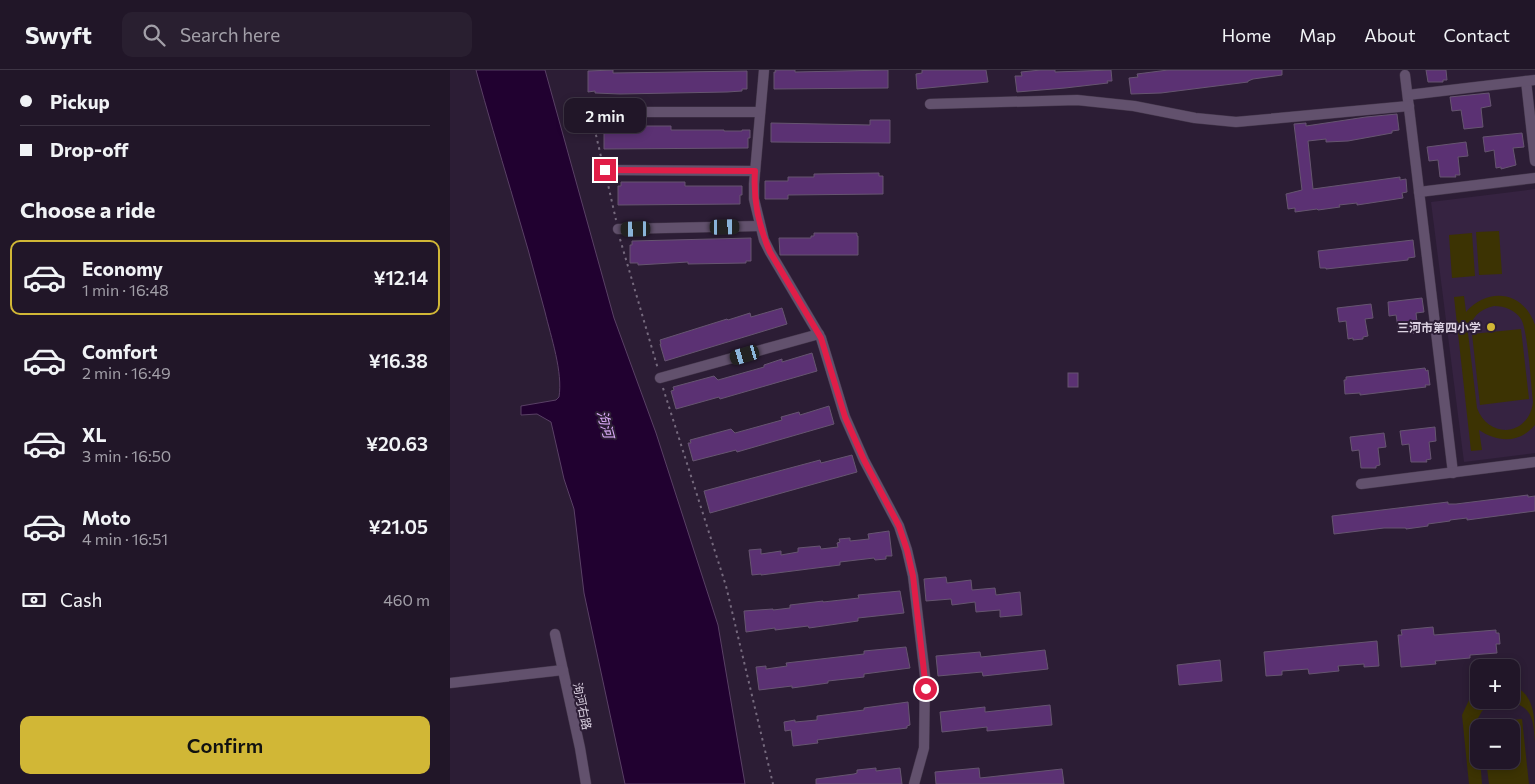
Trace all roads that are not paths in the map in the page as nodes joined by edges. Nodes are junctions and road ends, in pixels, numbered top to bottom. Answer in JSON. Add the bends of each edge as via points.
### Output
{"nodes":[{"id":1,"x":764,"y":70,"type":"edge"},
{"id":2,"x":1405,"y":75,"type":"dead end"},
{"id":3,"x":1530,"y":80,"type":"edge"},
{"id":4,"x":1408,"y":100,"type":"junction"},
{"id":5,"x":930,"y":104,"type":"dead end"},
{"id":6,"x":591,"y":112,"type":"road end"},
{"id":7,"x":760,"y":112,"type":"junction"},
{"id":8,"x":1535,"y":161,"type":"edge"},
{"id":9,"x":605,"y":170,"type":"road end"},
{"id":10,"x":755,"y":171,"type":"junction"},
{"id":11,"x":1535,"y":178,"type":"edge"},
{"id":12,"x":1419,"y":192,"type":"junction"},
{"id":13,"x":760,"y":226,"type":"junction"},
{"id":14,"x":618,"y":229,"type":"road end"},
{"id":15,"x":819,"y":334,"type":"junction"},
{"id":16,"x":660,"y":378,"type":"road end"},
{"id":17,"x":1535,"y":462,"type":"edge"},
{"id":18,"x":1453,"y":473,"type":"junction"},
{"id":19,"x":1360,"y":484,"type":"dead end"},
{"id":20,"x":555,"y":634,"type":"dead end"},
{"id":21,"x":563,"y":670,"type":"junction"},
{"id":22,"x":450,"y":683,"type":"edge"},
{"id":23,"x":586,"y":784,"type":"edge"},
{"id":24,"x":914,"y":784,"type":"edge"}],
"edges":[{"from":1,"to":7,"type":"street"},
{"from":2,"to":4,"type":"street"},
{"from":3,"to":4,"type":"street"},
{"from":3,"to":8,"type":"street"},
{"from":4,"to":5,"type":"street","via":[[1236,122],[1077,100]]},
{"from":4,"to":12,"type":"street"},
{"from":6,"to":7,"type":"street"},
{"from":7,"to":10,"type":"street"},
{"from":9,"to":10,"type":"street"},
{"from":10,"to":13,"type":"street","via":[[754,200]]},
{"from":11,"to":12,"type":"street"},
{"from":12,"to":18,"type":"street"},
{"from":13,"to":14,"type":"street"},
{"from":13,"to":15,"type":"street","via":[[770,252]]},
{"from":15,"to":16,"type":"street"},
{"from":15,"to":24,"type":"street","via":[[845,417],[899,526],[913,576],[926,702],[924,748]]},
{"from":17,"to":18,"type":"street"},
{"from":18,"to":19,"type":"street"},
{"from":20,"to":21,"type":"street","name":"泃河右路"},
{"from":21,"to":22,"type":"street"},
{"from":21,"to":23,"type":"street","name":"泃河右路"}]}
